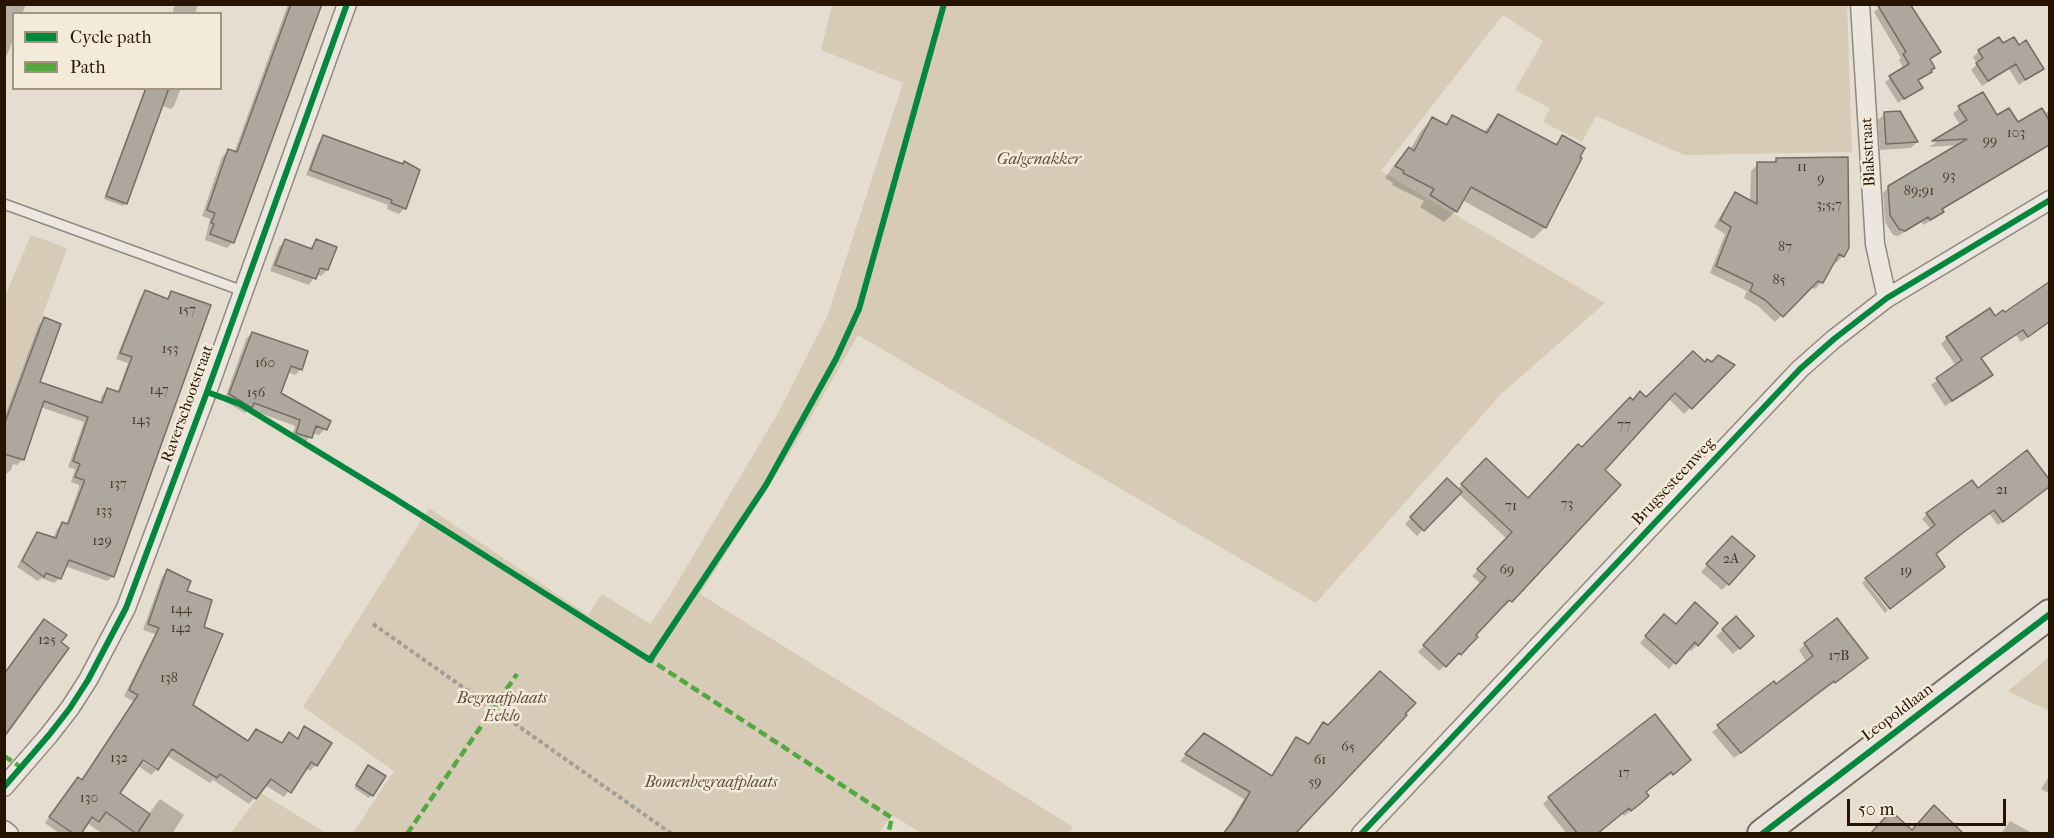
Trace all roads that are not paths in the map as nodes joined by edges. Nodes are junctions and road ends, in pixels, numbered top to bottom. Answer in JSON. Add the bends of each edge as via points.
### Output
{"nodes":[{"id":1,"x":347,"y":4,"type":"edge"},
{"id":2,"x":1860,"y":4,"type":"edge"},
{"id":3,"x":2049,"y":200,"type":"edge"},
{"id":4,"x":4,"y":204,"type":"edge"},
{"id":5,"x":243,"y":291,"type":"junction"},
{"id":6,"x":1887,"y":298,"type":"junction"},
{"id":7,"x":2049,"y":614,"type":"edge"},
{"id":8,"x":4,"y":787,"type":"edge"},
{"id":9,"x":4,"y":830,"type":"edge"},
{"id":10,"x":9,"y":834,"type":"edge"},
{"id":11,"x":1361,"y":834,"type":"edge"},
{"id":12,"x":1762,"y":834,"type":"edge"}],
"edges":[{"from":1,"to":5,"type":"street","name":"Raverschootstraat"},
{"from":2,"to":6,"type":"street","name":"Blakstraat","via":[[1875,244]]},
{"from":3,"to":6,"type":"street","name":"Brugsesteenweg"},
{"from":4,"to":5,"type":"lane"},
{"from":5,"to":8,"type":"street","name":"Raverschootstraat","via":[[126,608],[70,708]]},
{"from":6,"to":11,"type":"street","name":"Brugsesteenweg","via":[[1800,369]]},
{"from":7,"to":12,"type":"main road","name":"Leopoldlaan"},
{"from":9,"to":10,"type":"street"}]}
